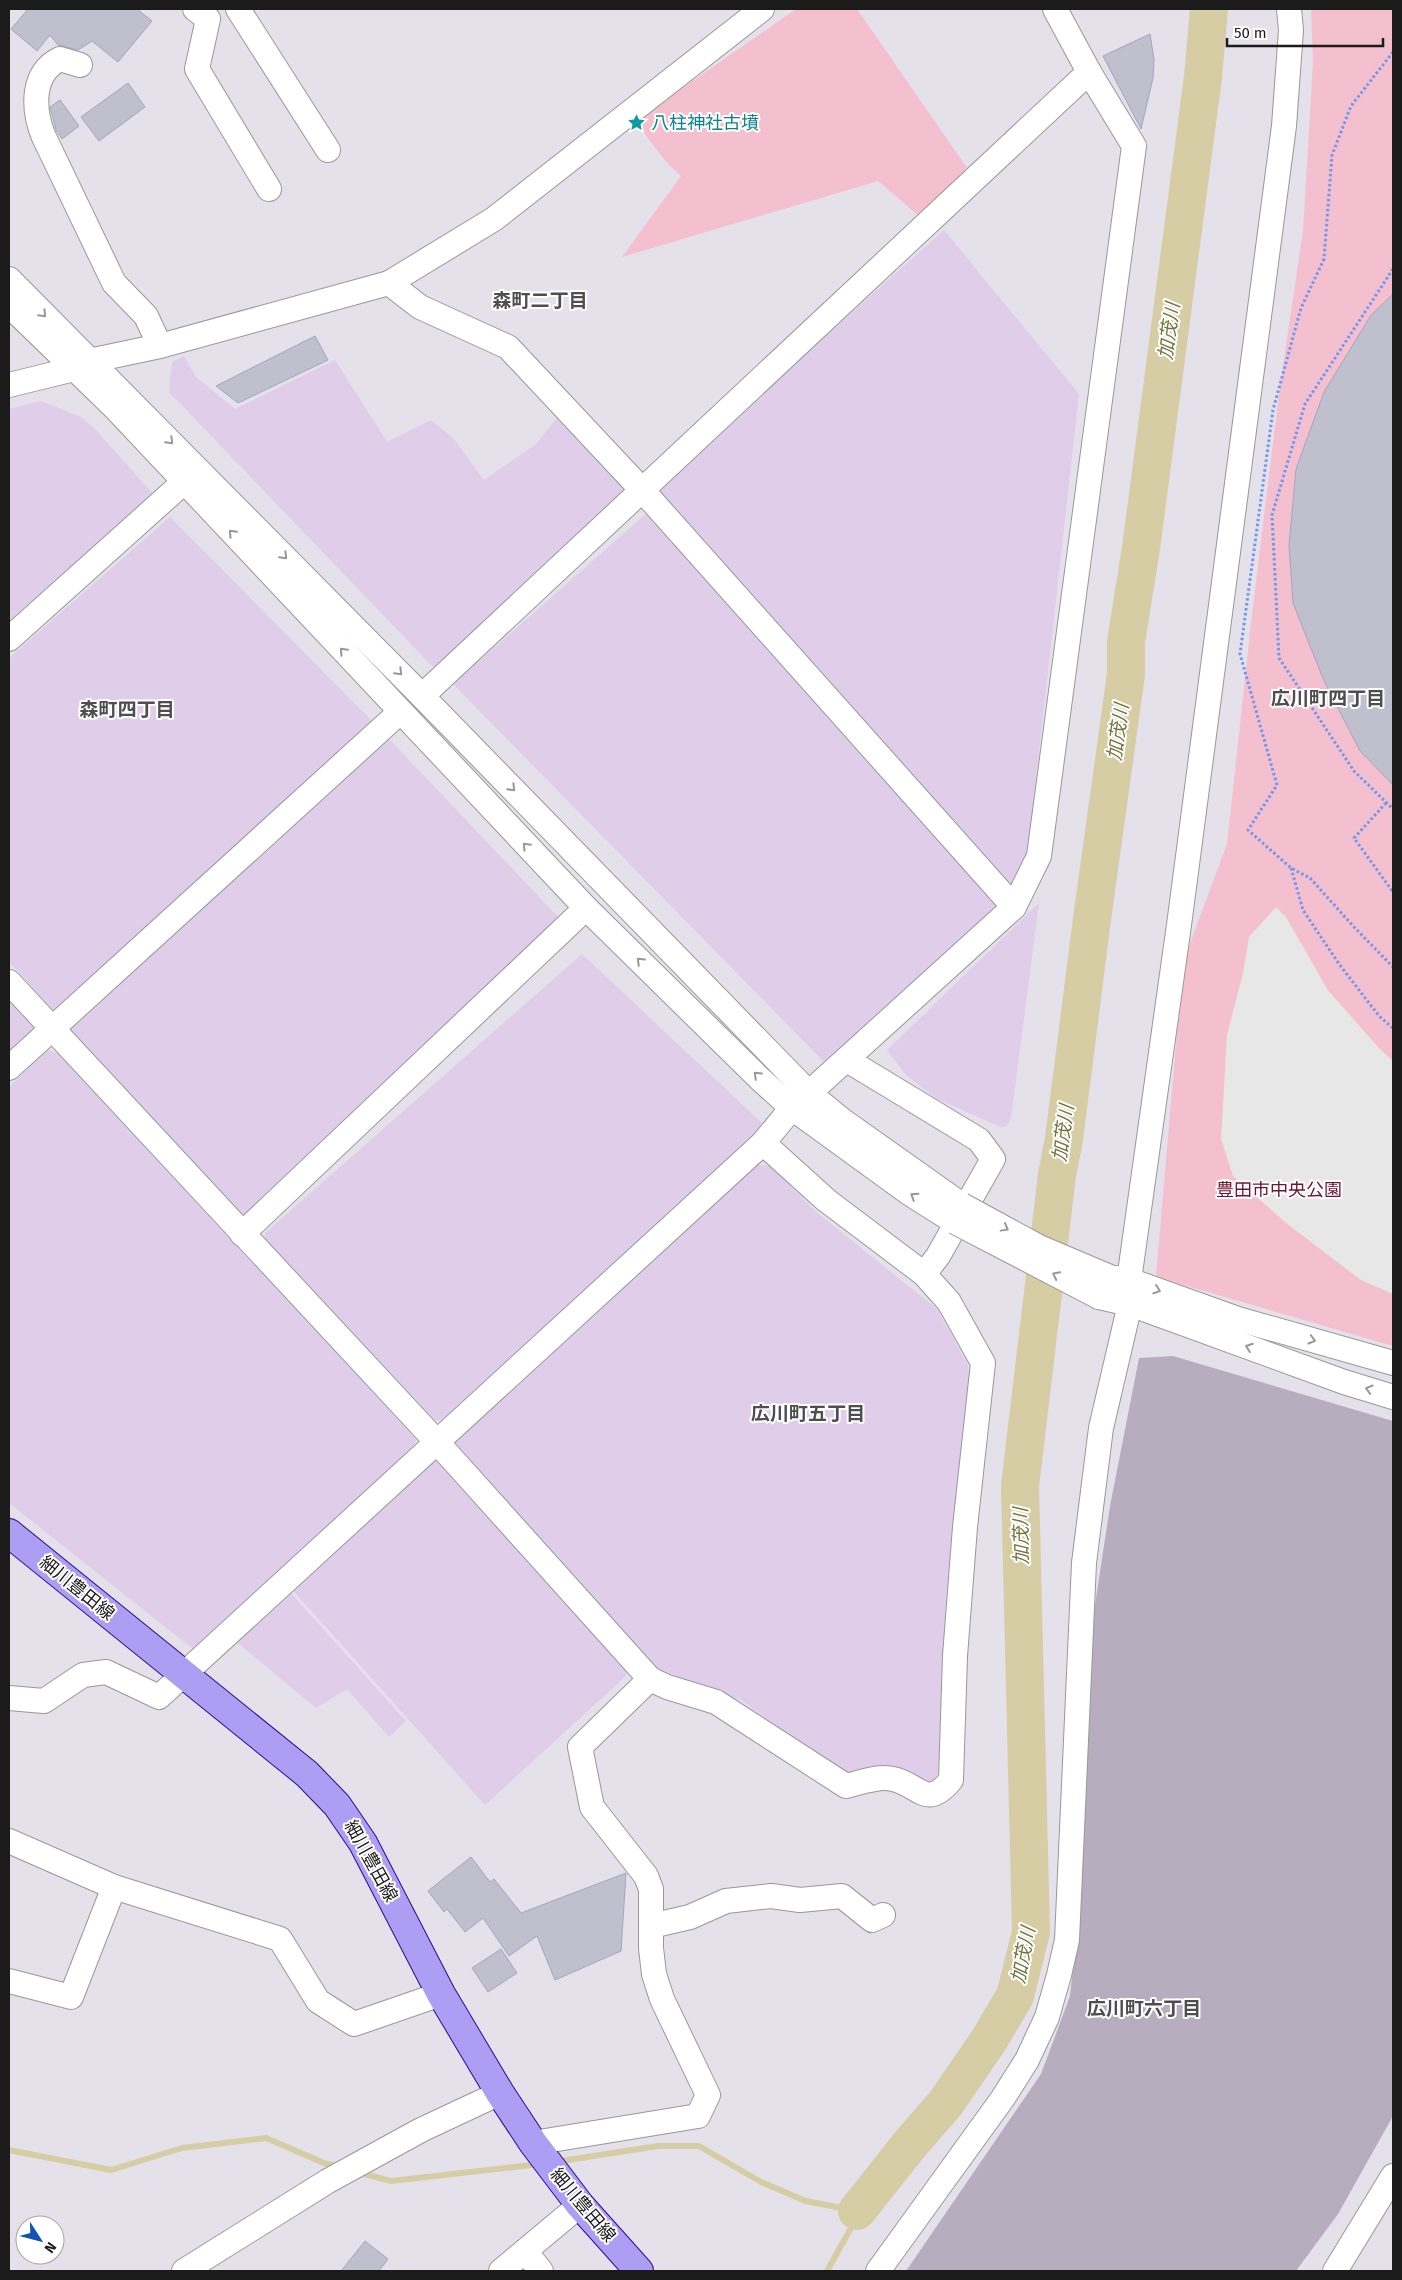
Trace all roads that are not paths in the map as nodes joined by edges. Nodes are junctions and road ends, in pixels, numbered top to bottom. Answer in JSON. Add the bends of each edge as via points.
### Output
{"nodes":[{"id":1,"x":238,"y":9,"type":"edge"},
{"id":2,"x":762,"y":9,"type":"edge"},
{"id":3,"x":1055,"y":9,"type":"edge"},
{"id":4,"x":1289,"y":9,"type":"edge"},
{"id":5,"x":208,"y":12,"type":"edge"},
{"id":6,"x":80,"y":65,"type":"dead end"},
{"id":7,"x":1089,"y":72,"type":"junction"},
{"id":8,"x":328,"y":150,"type":"dead end"},
{"id":9,"x":269,"y":189,"type":"dead end"},
{"id":10,"x":9,"y":279,"type":"edge"},
{"id":11,"x":389,"y":283,"type":"junction"},
{"id":12,"x":9,"y":305,"type":"edge"},
{"id":13,"x":160,"y":346,"type":"junction"},
{"id":14,"x":81,"y":365,"type":"junction"},
{"id":15,"x":9,"y":385,"type":"edge"},
{"id":16,"x":127,"y":408,"type":"junction"},
{"id":17,"x":184,"y":482,"type":"junction"},
{"id":18,"x":643,"y":491,"type":"junction"},
{"id":19,"x":9,"y":639,"type":"edge"},
{"id":20,"x":422,"y":696,"type":"junction"},
{"id":21,"x":400,"y":712,"type":"junction"},
{"id":22,"x":1014,"y":906,"type":"junction"},
{"id":23,"x":586,"y":908,"type":"junction"},
{"id":24,"x":9,"y":982,"type":"edge"},
{"id":25,"x":51,"y":1029,"type":"junction"},
{"id":26,"x":847,"y":1060,"type":"junction"},
{"id":27,"x":9,"y":1068,"type":"edge"},
{"id":28,"x":800,"y":1100,"type":"junction"},
{"id":29,"x":763,"y":1142,"type":"junction"},
{"id":30,"x":242,"y":1234,"type":"junction"},
{"id":31,"x":924,"y":1274,"type":"junction"},
{"id":32,"x":1113,"y":1285,"type":"junction"},
{"id":33,"x":1130,"y":1304,"type":"junction"},
{"id":34,"x":1393,"y":1363,"type":"edge"},
{"id":35,"x":1393,"y":1397,"type":"edge"},
{"id":36,"x":436,"y":1441,"type":"junction"},
{"id":37,"x":9,"y":1533,"type":"edge"},
{"id":38,"x":184,"y":1673,"type":"junction"},
{"id":39,"x":650,"y":1679,"type":"junction"},
{"id":40,"x":9,"y":1698,"type":"edge"},
{"id":41,"x":9,"y":1841,"type":"edge"},
{"id":42,"x":114,"y":1887,"type":"junction"},
{"id":43,"x":883,"y":1915,"type":"dead end"},
{"id":44,"x":651,"y":1926,"type":"junction"},
{"id":45,"x":9,"y":1982,"type":"edge"},
{"id":46,"x":441,"y":1994,"type":"junction"},
{"id":47,"x":500,"y":2094,"type":"junction"},
{"id":48,"x":533,"y":2143,"type":"junction"},
{"id":49,"x":1393,"y":2176,"type":"edge"},
{"id":50,"x":580,"y":2205,"type":"junction"},
{"id":51,"x":526,"y":2251,"type":"junction"},
{"id":52,"x":184,"y":2271,"type":"edge"},
{"id":53,"x":501,"y":2271,"type":"edge"},
{"id":54,"x":541,"y":2271,"type":"edge"},
{"id":55,"x":640,"y":2271,"type":"edge"},
{"id":56,"x":878,"y":2271,"type":"edge"},
{"id":57,"x":1335,"y":2271,"type":"edge"}],
"edges":[{"from":1,"to":8,"type":"street"},
{"from":2,"to":11,"type":"street","via":[[494,220]]},
{"from":3,"to":7,"type":"street"},
{"from":4,"to":32,"type":"street","via":[[1291,30],[1284,126],[1179,925]]},
{"from":5,"to":9,"type":"street","via":[[197,69]]},
{"from":6,"to":13,"type":"street","via":[[60,58],[51,63],[38,85],[37,119],[114,283],[146,316]]},
{"from":7,"to":18,"type":"street"},
{"from":7,"to":22,"type":"street","via":[[1134,146],[1038,856]]},
{"from":10,"to":14,"type":"street","one_way":true},
{"from":11,"to":13,"type":"street"},
{"from":11,"to":18,"type":"street","via":[[420,307],[508,348]]},
{"from":12,"to":14,"type":"street"},
{"from":13,"to":14,"type":"street"},
{"from":14,"to":15,"type":"street"},
{"from":14,"to":16,"type":"street"},
{"from":16,"to":17,"type":"street"},
{"from":16,"to":20,"type":"street","one_way":true},
{"from":17,"to":19,"type":"street"},
{"from":21,"to":17,"type":"street","one_way":true},
{"from":18,"to":20,"type":"street"},
{"from":18,"to":22,"type":"street"},
{"from":20,"to":28,"type":"street","one_way":true},
{"from":23,"to":21,"type":"street","one_way":true},
{"from":21,"to":25,"type":"street"},
{"from":22,"to":26,"type":"street"},
{"from":28,"to":23,"type":"street","one_way":true},
{"from":23,"to":30,"type":"street"},
{"from":24,"to":25,"type":"street"},
{"from":25,"to":27,"type":"street"},
{"from":25,"to":30,"type":"street"},
{"from":26,"to":28,"type":"street"},
{"from":26,"to":31,"type":"street","via":[[980,1140],[993,1159],[938,1256]]},
{"from":28,"to":29,"type":"street"},
{"from":28,"to":32,"type":"street","bridge":true,"via":[[842,1120],[959,1214],[1039,1247]]},
{"from":29,"to":31,"type":"street","via":[[826,1200]]},
{"from":29,"to":36,"type":"street"},
{"from":30,"to":36,"type":"street"},
{"from":31,"to":39,"type":"street","via":[[949,1302],[983,1363],[955,1656],[951,1780],[933,1795],[921,1793],[894,1779],[883,1778],[846,1786],[716,1702]]},
{"from":32,"to":33,"type":"street"},
{"from":32,"to":34,"type":"street","one_way":true},
{"from":35,"to":33,"type":"street","one_way":true},
{"from":33,"to":56,"type":"street","via":[[1101,1428],[1084,1563],[1067,1940],[1059,1975],[1047,2017],[1027,2060]]},
{"from":36,"to":38,"type":"street"},
{"from":36,"to":39,"type":"street"},
{"from":37,"to":38,"type":"main road","name":"細川豊田線"},
{"from":38,"to":40,"type":"street","via":[[159,1696],[106,1672],[83,1675],[44,1701]]},
{"from":38,"to":46,"type":"main road","name":"細川豊田線","via":[[307,1774],[337,1805],[363,1843]]},
{"from":39,"to":44,"type":"street","via":[[580,1748],[592,1807],[646,1876],[651,1889]]},
{"from":41,"to":42,"type":"street"},
{"from":42,"to":45,"type":"street","via":[[71,1997]]},
{"from":42,"to":46,"type":"street","via":[[280,1939],[318,2001],[354,2024]]},
{"from":43,"to":44,"type":"street","via":[[872,1920],[842,1896],[800,1900],[772,1896],[726,1901],[690,1917]]},
{"from":44,"to":48,"type":"street","via":[[654,1974],[662,1998],[708,2095],[698,2116]]},
{"from":46,"to":47,"type":"main road","name":"細川豊田線"},
{"from":47,"to":48,"type":"main road","name":"細川豊田線"},
{"from":47,"to":52,"type":"street","via":[[421,2130],[334,2178]]},
{"from":48,"to":50,"type":"main road","name":"細川豊田線"},
{"from":49,"to":57,"type":"street"},
{"from":50,"to":51,"type":"street"},
{"from":50,"to":55,"type":"main road","name":"細川豊田線"},
{"from":51,"to":53,"type":"street"},
{"from":51,"to":54,"type":"street"}]}
